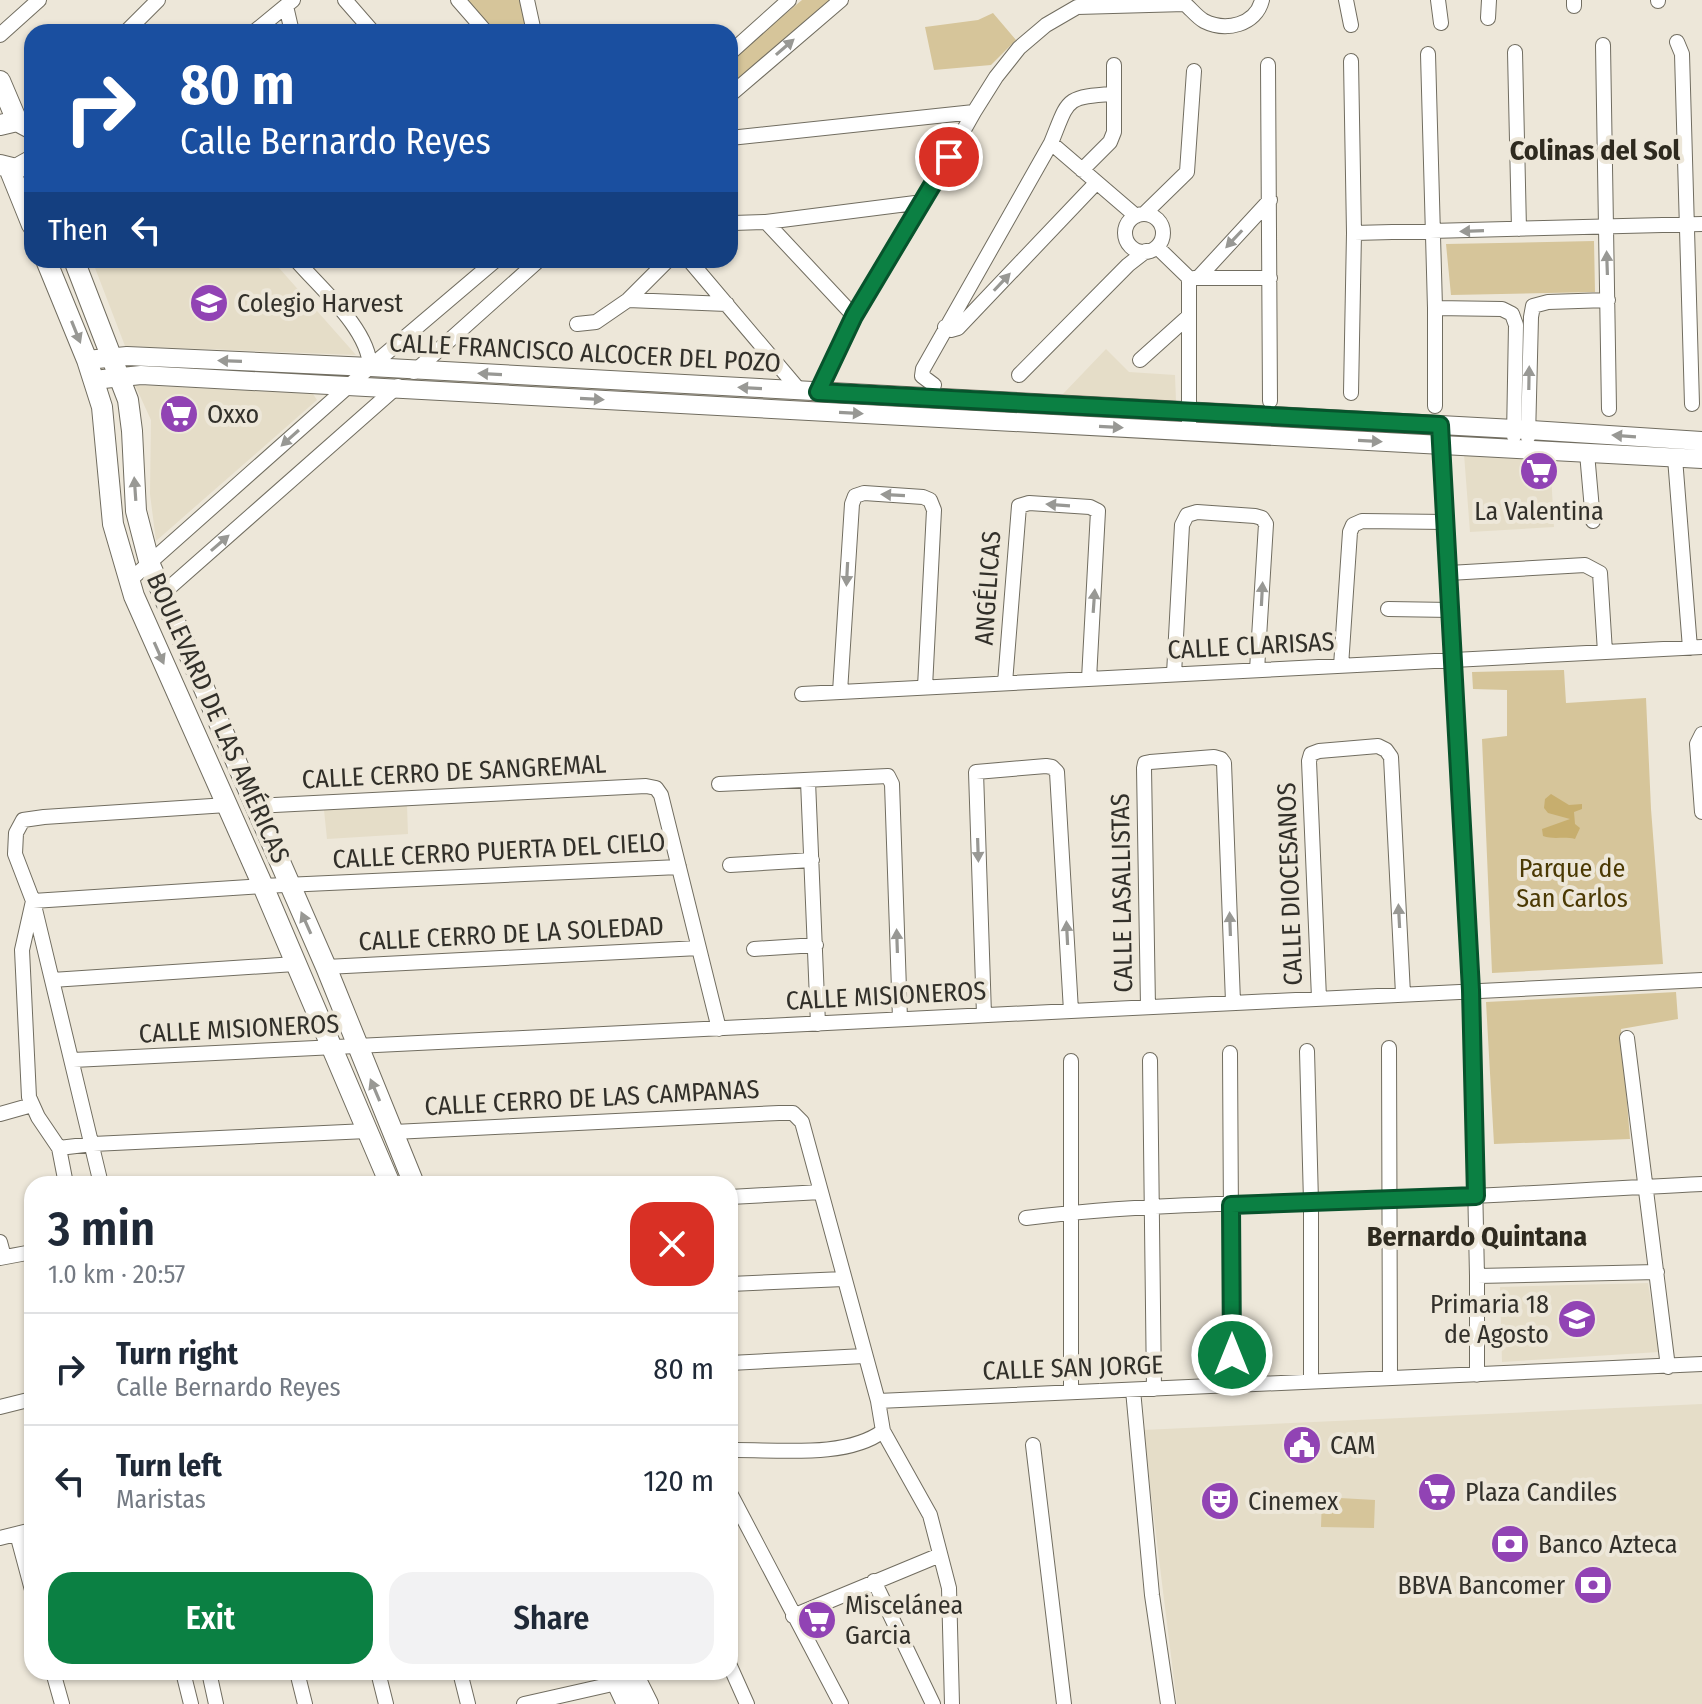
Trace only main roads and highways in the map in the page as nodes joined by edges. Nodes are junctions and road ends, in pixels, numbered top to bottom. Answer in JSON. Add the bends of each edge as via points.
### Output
{"nodes":[{"id":1,"x":0,"y":81,"type":"edge"},
{"id":2,"x":21,"y":124,"type":"edge"},
{"id":3,"x":4,"y":166,"type":"edge"},
{"id":4,"x":24,"y":166,"type":"edge"},
{"id":5,"x":24,"y":208,"type":"edge"},
{"id":6,"x":49,"y":268,"type":"edge"},
{"id":7,"x":77,"y":268,"type":"edge"},
{"id":8,"x":387,"y":1176,"type":"edge"},
{"id":9,"x":411,"y":1176,"type":"edge"},
{"id":10,"x":621,"y":1680,"type":"edge"},
{"id":11,"x":624,"y":1680,"type":"edge"},
{"id":12,"x":627,"y":1704,"type":"edge"},
{"id":13,"x":648,"y":1704,"type":"edge"}],
"edges":[{"from":1,"to":2,"type":"main road"},
{"from":3,"to":4,"type":"main road"},
{"from":3,"to":5,"type":"main road"},
{"from":6,"to":8,"type":"main road","name":"BOULEVARD DE LAS AMÉRICAS","one_way":true,"via":[[94,380],[113,524],[129,581]]},
{"from":9,"to":7,"type":"main road","name":"BOULEVARD DE LAS AMÉRICAS","one_way":true,"via":[[326,967],[161,595],[139,530],[128,400]]},
{"from":10,"to":12,"type":"main road"},
{"from":11,"to":13,"type":"main road"}]}
